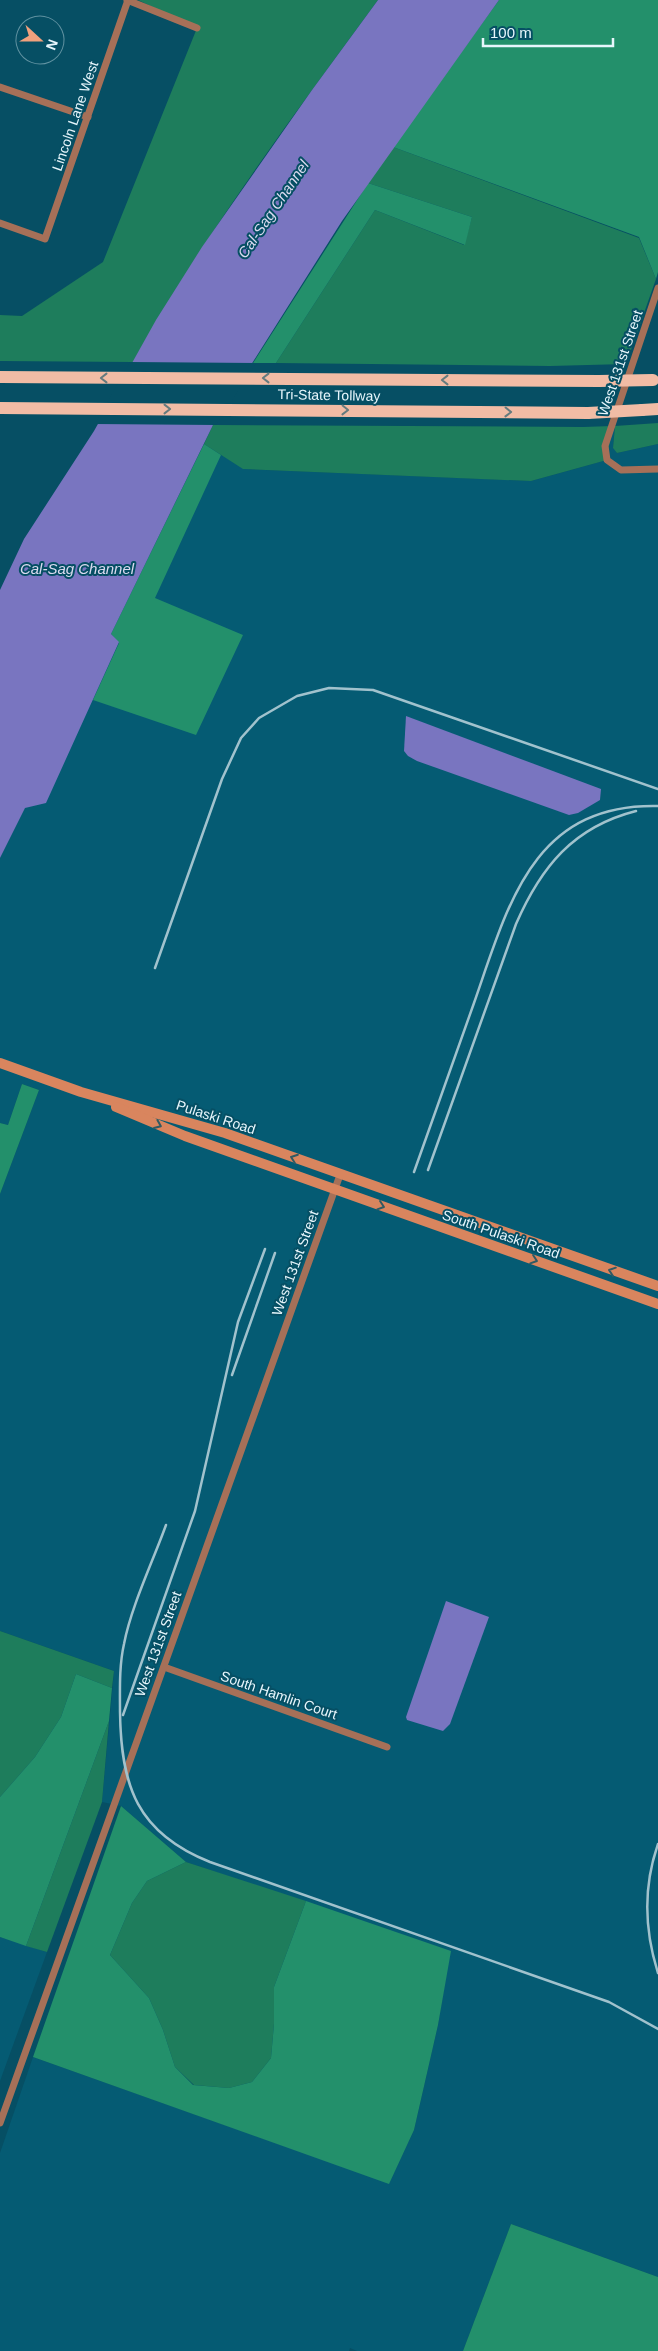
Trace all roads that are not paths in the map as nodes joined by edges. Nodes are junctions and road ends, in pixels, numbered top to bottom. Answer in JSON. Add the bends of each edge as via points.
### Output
{"nodes":[{"id":1,"x":127,"y":0,"type":"edge"},
{"id":2,"x":197,"y":28,"type":"dead end"},
{"id":3,"x":0,"y":87,"type":"edge"},
{"id":4,"x":88,"y":118,"type":"junction"},
{"id":5,"x":0,"y":223,"type":"edge"},
{"id":6,"x":658,"y":288,"type":"edge"},
{"id":7,"x":0,"y":377,"type":"edge"},
{"id":8,"x":656,"y":380,"type":"edge"},
{"id":9,"x":0,"y":408,"type":"edge"},
{"id":10,"x":658,"y":409,"type":"edge"},
{"id":11,"x":658,"y":469,"type":"edge"},
{"id":12,"x":0,"y":1063,"type":"edge"},
{"id":13,"x":81,"y":1092,"type":"junction"},
{"id":14,"x":340,"y":1175,"type":"junction"},
{"id":15,"x":335,"y":1190,"type":"junction"},
{"id":16,"x":658,"y":1286,"type":"edge"},
{"id":17,"x":658,"y":1304,"type":"edge"},
{"id":18,"x":164,"y":1667,"type":"junction"},
{"id":19,"x":387,"y":1747,"type":"dead end"},
{"id":20,"x":0,"y":2123,"type":"edge"}],
"edges":[{"from":1,"to":2,"type":"street"},
{"from":1,"to":4,"type":"street","name":"Lincoln Lane West"},
{"from":3,"to":4,"type":"street"},
{"from":4,"to":5,"type":"street","name":"Lincoln Lane West","via":[[45,239]]},
{"from":6,"to":11,"type":"street","name":"West 131st Street","via":[[605,446],[607,460],[621,470]]},
{"from":8,"to":7,"type":"highway","name":"Tri-State Tollway","one_way":true,"bridge":true},
{"from":9,"to":10,"type":"highway","name":"Tri-State Tollway","one_way":true,"bridge":true,"via":[[588,413]]},
{"from":12,"to":13,"type":"main road","name":"Pulaski Road"},
{"from":14,"to":13,"type":"main road","name":"Pulaski Road","one_way":true,"via":[[191,1122]]},
{"from":13,"to":15,"type":"main road","name":"Pulaski Road","one_way":true,"via":[[185,1136]]},
{"from":14,"to":15,"type":"street","name":"West 131st Street"},
{"from":16,"to":14,"type":"main road","name":"South Pulaski Road","one_way":true},
{"from":15,"to":17,"type":"main road","name":"South Pulaski Road","one_way":true},
{"from":15,"to":18,"type":"street","name":"West 131st Street"},
{"from":18,"to":19,"type":"street","name":"South Hamlin Court"},
{"from":18,"to":20,"type":"street","name":"West 131st Street"}]}
